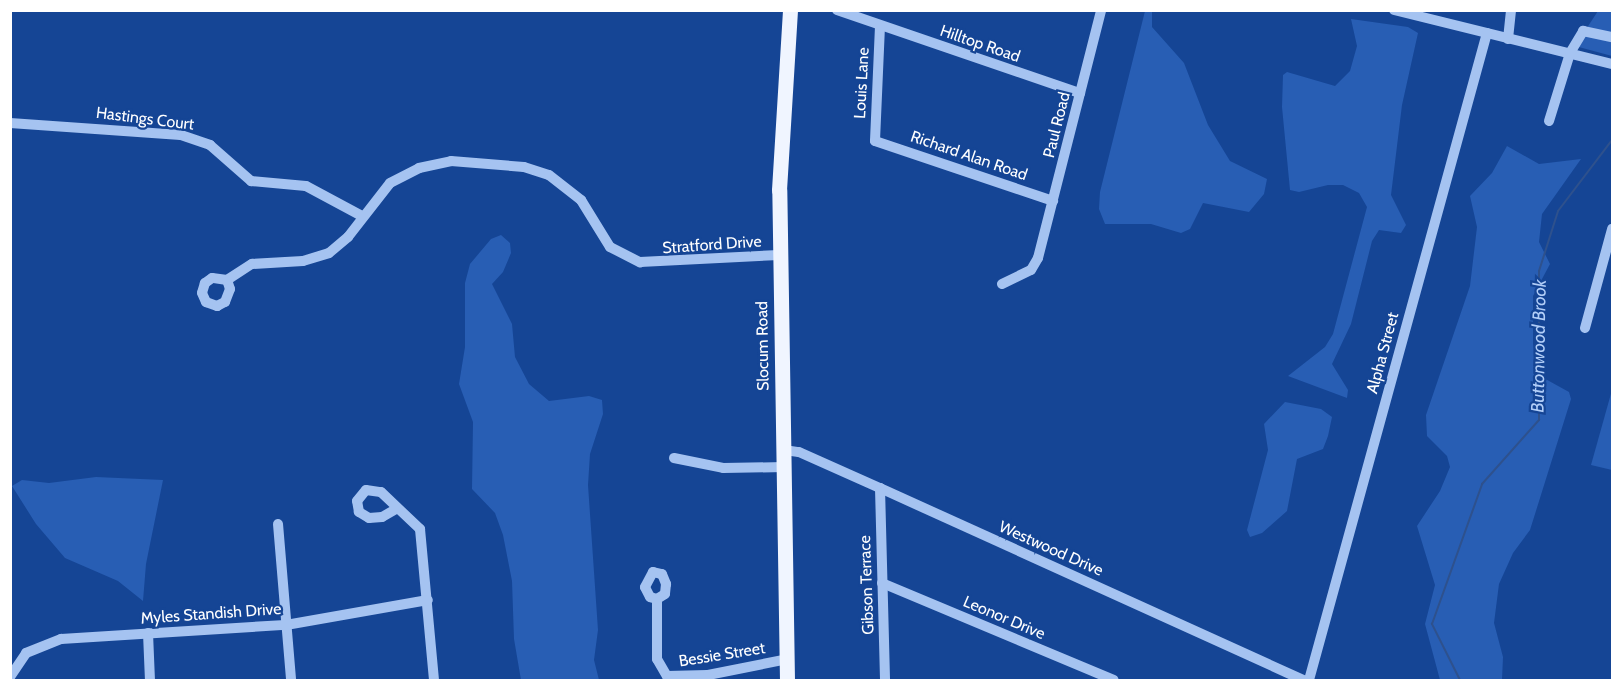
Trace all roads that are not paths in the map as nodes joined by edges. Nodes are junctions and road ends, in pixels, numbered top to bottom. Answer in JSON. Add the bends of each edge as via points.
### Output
{"nodes":[{"id":1,"x":790,"y":10,"type":"edge"},
{"id":2,"x":837,"y":10,"type":"edge"},
{"id":3,"x":1101,"y":10,"type":"edge"},
{"id":4,"x":1394,"y":10,"type":"edge"},
{"id":5,"x":1511,"y":10,"type":"edge"},
{"id":6,"x":1426,"y":14,"type":"edge"},
{"id":7,"x":880,"y":26,"type":"junction"},
{"id":8,"x":1487,"y":33,"type":"junction"},
{"id":9,"x":1612,"y":38,"type":"edge"},
{"id":10,"x":1508,"y":39,"type":"junction"},
{"id":11,"x":1570,"y":53,"type":"junction"},
{"id":12,"x":1612,"y":64,"type":"edge"},
{"id":13,"x":1080,"y":93,"type":"junction"},
{"id":14,"x":1549,"y":121,"type":"dead end"},
{"id":15,"x":10,"y":123,"type":"edge"},
{"id":16,"x":875,"y":141,"type":"joint"},
{"id":17,"x":1053,"y":201,"type":"junction"},
{"id":18,"x":362,"y":216,"type":"junction"},
{"id":19,"x":1612,"y":229,"type":"edge"},
{"id":20,"x":779,"y":255,"type":"junction"},
{"id":21,"x":227,"y":280,"type":"dead end"},
{"id":22,"x":1002,"y":284,"type":"dead end"},
{"id":23,"x":1585,"y":328,"type":"dead end"},
{"id":24,"x":784,"y":450,"type":"junction"},
{"id":25,"x":674,"y":458,"type":"dead end"},
{"id":26,"x":784,"y":467,"type":"junction"},
{"id":27,"x":880,"y":488,"type":"junction"},
{"id":28,"x":396,"y":509,"type":"dead end"},
{"id":29,"x":278,"y":524,"type":"dead end"},
{"id":30,"x":882,"y":583,"type":"junction"},
{"id":31,"x":657,"y":599,"type":"dead end"},
{"id":32,"x":428,"y":600,"type":"junction"},
{"id":33,"x":286,"y":625,"type":"junction"},
{"id":34,"x":148,"y":633,"type":"junction"},
{"id":35,"x":788,"y":659,"type":"junction"},
{"id":36,"x":10,"y":676,"type":"edge"},
{"id":37,"x":888,"y":679,"type":"edge"},
{"id":38,"x":150,"y":681,"type":"edge"},
{"id":39,"x":291,"y":681,"type":"edge"},
{"id":40,"x":434,"y":681,"type":"edge"},
{"id":41,"x":787,"y":681,"type":"edge"},
{"id":42,"x":1114,"y":681,"type":"edge"},
{"id":43,"x":1304,"y":681,"type":"edge"},
{"id":44,"x":1309,"y":681,"type":"edge"}],
"edges":[{"from":1,"to":20,"type":"main road","name":"Slocum Road","via":[[779,175]]},
{"from":2,"to":7,"type":"street","name":"Hilltop Road"},
{"from":3,"to":13,"type":"street","name":"Paul Road"},
{"from":4,"to":6,"type":"street"},
{"from":5,"to":10,"type":"street"},
{"from":6,"to":8,"type":"street"},
{"from":7,"to":13,"type":"street","name":"Hilltop Road"},
{"from":7,"to":16,"type":"street","name":"Louis Lane"},
{"from":8,"to":10,"type":"street"},
{"from":8,"to":44,"type":"street","name":"Alpha Street"},
{"from":9,"to":11,"type":"street","via":[[1583,31]]},
{"from":10,"to":11,"type":"street"},
{"from":11,"to":12,"type":"street"},
{"from":11,"to":14,"type":"street"},
{"from":13,"to":17,"type":"street","name":"Paul Road"},
{"from":15,"to":18,"type":"street","name":"Hastings Court","via":[[181,135],[210,145],[251,181],[306,186]]},
{"from":16,"to":17,"type":"street","name":"Richard Alan Road"},
{"from":17,"to":22,"type":"street","name":"Paul Road","via":[[1042,246],[1031,270]]},
{"from":18,"to":20,"type":"street","name":"Stratford Drive","via":[[380,193],[402,175],[437,163],[471,161],[535,169],[562,183],[585,204],[610,247],[640,262]]},
{"from":18,"to":21,"type":"street","name":"Stratford Drive","via":[[348,237],[329,253],[303,261],[261,261]]},
{"from":19,"to":23,"type":"street"},
{"from":20,"to":24,"type":"main road","name":"Slocum Road"},
{"from":24,"to":26,"type":"main road","name":"Slocum Road"},
{"from":24,"to":27,"type":"street","name":"Westwood Drive","via":[[799,452]]},
{"from":25,"to":26,"type":"street","via":[[723,468]]},
{"from":26,"to":35,"type":"main road","name":"Slocum Road"},
{"from":27,"to":30,"type":"street","name":"Gibson Terrace"},
{"from":27,"to":43,"type":"street","name":"Westwood Drive"},
{"from":28,"to":32,"type":"street","via":[[411,517],[420,529]]},
{"from":29,"to":33,"type":"street"},
{"from":30,"to":37,"type":"street","name":"Gibson Terrace"},
{"from":30,"to":42,"type":"street","name":"Leonor Drive"},
{"from":31,"to":35,"type":"street","name":"Bessie Street","via":[[657,659],[663,673],[681,678]]},
{"from":32,"to":33,"type":"street","name":"Myles Standish Drive"},
{"from":32,"to":40,"type":"street"},
{"from":33,"to":34,"type":"street","name":"Myles Standish Drive"},
{"from":33,"to":39,"type":"street"},
{"from":34,"to":36,"type":"street","name":"Myles Standish Drive","via":[[48,641],[26,653]]},
{"from":34,"to":38,"type":"street"},
{"from":35,"to":41,"type":"main road","name":"Slocum Road"}]}
